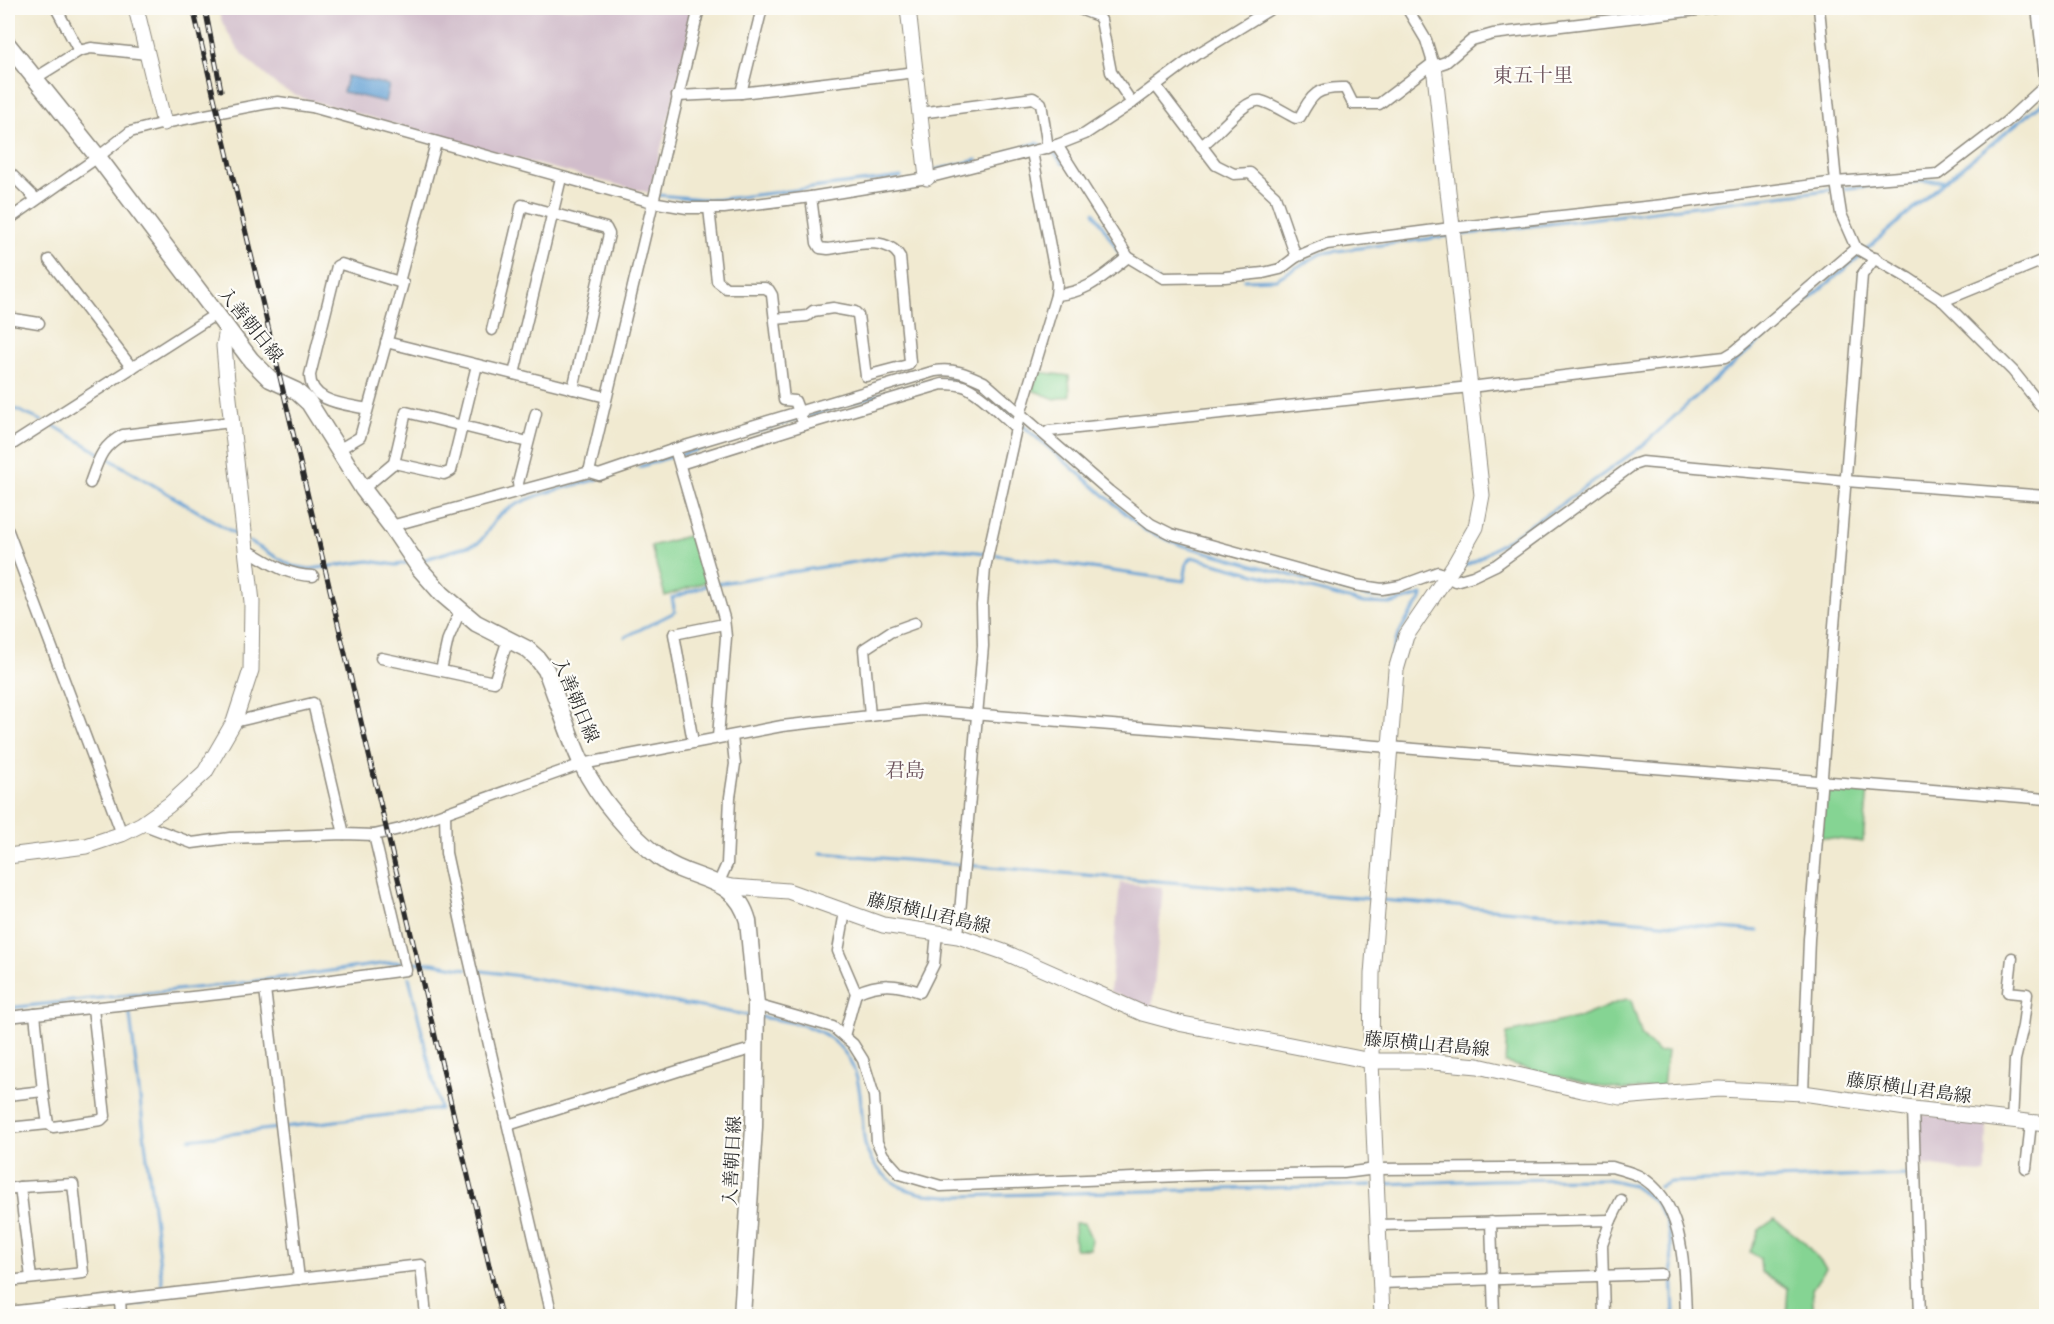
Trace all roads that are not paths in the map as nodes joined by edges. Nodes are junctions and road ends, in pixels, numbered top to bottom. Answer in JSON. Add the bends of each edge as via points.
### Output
{"nodes":[{"id":1,"x":56,"y":8,"type":"edge"},
{"id":2,"x":136,"y":8,"type":"edge"},
{"id":3,"x":705,"y":8,"type":"edge"},
{"id":4,"x":762,"y":8,"type":"edge"},
{"id":5,"x":908,"y":8,"type":"edge"},
{"id":6,"x":1077,"y":8,"type":"edge"},
{"id":7,"x":1272,"y":8,"type":"edge"},
{"id":8,"x":1407,"y":8,"type":"edge"},
{"id":9,"x":1714,"y":8,"type":"edge"},
{"id":10,"x":1819,"y":8,"type":"edge"},
{"id":11,"x":2037,"y":8,"type":"edge"},
{"id":12,"x":8,"y":45,"type":"edge"},
{"id":13,"x":79,"y":51,"type":"junction"},
{"id":14,"x":147,"y":54,"type":"junction"},
{"id":15,"x":1433,"y":65,"type":"junction"},
{"id":16,"x":916,"y":72,"type":"junction"},
{"id":17,"x":34,"y":79,"type":"junction"},
{"id":18,"x":2046,"y":86,"type":"edge"},
{"id":19,"x":1156,"y":87,"type":"junction"},
{"id":20,"x":741,"y":93,"type":"junction"},
{"id":21,"x":677,"y":96,"type":"junction"},
{"id":22,"x":1132,"y":104,"type":"junction"},
{"id":23,"x":920,"y":113,"type":"junction"},
{"id":24,"x":164,"y":123,"type":"junction"},
{"id":25,"x":436,"y":143,"type":"junction"},
{"id":26,"x":1053,"y":146,"type":"junction"},
{"id":27,"x":1201,"y":146,"type":"junction"},
{"id":28,"x":1032,"y":152,"type":"junction"},
{"id":29,"x":98,"y":157,"type":"junction"},
{"id":30,"x":8,"y":171,"type":"edge"},
{"id":31,"x":561,"y":178,"type":"junction"},
{"id":32,"x":927,"y":178,"type":"junction"},
{"id":33,"x":1836,"y":182,"type":"junction"},
{"id":34,"x":811,"y":197,"type":"junction"},
{"id":35,"x":36,"y":199,"type":"junction"},
{"id":36,"x":652,"y":202,"type":"junction"},
{"id":37,"x":709,"y":208,"type":"junction"},
{"id":38,"x":553,"y":213,"type":"junction"},
{"id":39,"x":8,"y":220,"type":"edge"},
{"id":40,"x":1451,"y":228,"type":"junction"},
{"id":41,"x":1856,"y":248,"type":"junction"},
{"id":42,"x":1128,"y":257,"type":"junction"},
{"id":43,"x":1296,"y":257,"type":"junction"},
{"id":44,"x":1875,"y":258,"type":"junction"},
{"id":45,"x":2046,"y":259,"type":"edge"},
{"id":46,"x":49,"y":260,"type":"dead end"},
{"id":47,"x":399,"y":282,"type":"junction"},
{"id":48,"x":1056,"y":295,"type":"junction"},
{"id":49,"x":1943,"y":301,"type":"junction"},
{"id":50,"x":216,"y":314,"type":"junction"},
{"id":51,"x":8,"y":318,"type":"edge"},
{"id":52,"x":774,"y":319,"type":"junction"},
{"id":53,"x":39,"y":323,"type":"dead end"},
{"id":54,"x":227,"y":330,"type":"junction"},
{"id":55,"x":492,"y":330,"type":"dead end"},
{"id":56,"x":386,"y":342,"type":"junction"},
{"id":57,"x":477,"y":365,"type":"junction"},
{"id":58,"x":132,"y":368,"type":"junction"},
{"id":59,"x":514,"y":374,"type":"junction"},
{"id":60,"x":1470,"y":387,"type":"junction"},
{"id":61,"x":573,"y":389,"type":"junction"},
{"id":62,"x":606,"y":397,"type":"junction"},
{"id":63,"x":367,"y":409,"type":"junction"},
{"id":64,"x":800,"y":411,"type":"junction"},
{"id":65,"x":2046,"y":412,"type":"edge"},
{"id":66,"x":536,"y":413,"type":"dead end"},
{"id":67,"x":1022,"y":414,"type":"junction"},
{"id":68,"x":231,"y":422,"type":"junction"},
{"id":69,"x":804,"y":425,"type":"junction"},
{"id":70,"x":462,"y":426,"type":"junction"},
{"id":71,"x":1016,"y":428,"type":"junction"},
{"id":72,"x":1046,"y":434,"type":"junction"},
{"id":73,"x":528,"y":442,"type":"junction"},
{"id":74,"x":8,"y":447,"type":"edge"},
{"id":75,"x":675,"y":449,"type":"junction"},
{"id":76,"x":338,"y":450,"type":"junction"},
{"id":77,"x":394,"y":463,"type":"junction"},
{"id":78,"x":680,"y":464,"type":"junction"},
{"id":79,"x":589,"y":472,"type":"junction"},
{"id":80,"x":1846,"y":481,"type":"junction"},
{"id":81,"x":90,"y":483,"type":"dead end"},
{"id":82,"x":363,"y":489,"type":"junction"},
{"id":83,"x":519,"y":492,"type":"junction"},
{"id":84,"x":2046,"y":496,"type":"edge"},
{"id":85,"x":391,"y":526,"type":"junction"},
{"id":86,"x":8,"y":531,"type":"edge"},
{"id":87,"x":246,"y":549,"type":"junction"},
{"id":88,"x":313,"y":576,"type":"dead end"},
{"id":89,"x":1446,"y":577,"type":"junction"},
{"id":90,"x":460,"y":612,"type":"junction"},
{"id":91,"x":915,"y":623,"type":"dead end"},
{"id":92,"x":724,"y":624,"type":"junction"},
{"id":93,"x":508,"y":639,"type":"junction"},
{"id":94,"x":381,"y":658,"type":"dead end"},
{"id":95,"x":441,"y":670,"type":"junction"},
{"id":96,"x":976,"y":713,"type":"junction"},
{"id":97,"x":870,"y":716,"type":"junction"},
{"id":98,"x":234,"y":722,"type":"junction"},
{"id":99,"x":732,"y":736,"type":"junction"},
{"id":100,"x":718,"y":737,"type":"junction"},
{"id":101,"x":693,"y":742,"type":"junction"},
{"id":102,"x":1390,"y":746,"type":"junction"},
{"id":103,"x":582,"y":764,"type":"junction"},
{"id":104,"x":1822,"y":781,"type":"junction"},
{"id":105,"x":2046,"y":799,"type":"edge"},
{"id":106,"x":445,"y":813,"type":"junction"},
{"id":107,"x":142,"y":824,"type":"junction"},
{"id":108,"x":122,"y":834,"type":"junction"},
{"id":109,"x":344,"y":834,"type":"junction"},
{"id":110,"x":374,"y":835,"type":"junction"},
{"id":111,"x":8,"y":856,"type":"edge"},
{"id":112,"x":718,"y":884,"type":"junction"},
{"id":113,"x":846,"y":912,"type":"junction"},
{"id":114,"x":937,"y":933,"type":"junction"},
{"id":115,"x":958,"y":936,"type":"junction"},
{"id":116,"x":2012,"y":958,"type":"dead end"},
{"id":117,"x":266,"y":989,"type":"junction"},
{"id":118,"x":856,"y":993,"type":"junction"},
{"id":119,"x":756,"y":1005,"type":"junction"},
{"id":120,"x":93,"y":1008,"type":"junction"},
{"id":121,"x":35,"y":1014,"type":"junction"},
{"id":122,"x":8,"y":1017,"type":"edge"},
{"id":123,"x":844,"y":1036,"type":"junction"},
{"id":124,"x":755,"y":1048,"type":"junction"},
{"id":125,"x":1371,"y":1061,"type":"junction"},
{"id":126,"x":43,"y":1091,"type":"junction"},
{"id":127,"x":1803,"y":1093,"type":"junction"},
{"id":128,"x":8,"y":1095,"type":"edge"},
{"id":129,"x":1913,"y":1109,"type":"junction"},
{"id":130,"x":2012,"y":1121,"type":"junction"},
{"id":131,"x":2039,"y":1123,"type":"edge"},
{"id":132,"x":48,"y":1124,"type":"junction"},
{"id":133,"x":508,"y":1125,"type":"junction"},
{"id":134,"x":8,"y":1128,"type":"edge"},
{"id":135,"x":2026,"y":1168,"type":"dead end"},
{"id":136,"x":1376,"y":1169,"type":"junction"},
{"id":137,"x":20,"y":1187,"type":"junction"},
{"id":138,"x":8,"y":1189,"type":"edge"},
{"id":139,"x":1621,"y":1200,"type":"dead end"},
{"id":140,"x":1611,"y":1220,"type":"junction"},
{"id":141,"x":1491,"y":1221,"type":"junction"},
{"id":142,"x":1378,"y":1225,"type":"junction"},
{"id":143,"x":1603,"y":1274,"type":"junction"},
{"id":144,"x":1661,"y":1274,"type":"dead end"},
{"id":145,"x":31,"y":1278,"type":"junction"},
{"id":146,"x":1493,"y":1278,"type":"junction"},
{"id":147,"x":299,"y":1279,"type":"junction"},
{"id":148,"x":8,"y":1281,"type":"edge"},
{"id":149,"x":1380,"y":1283,"type":"junction"},
{"id":150,"x":120,"y":1299,"type":"junction"},
{"id":151,"x":8,"y":1312,"type":"edge"},
{"id":152,"x":121,"y":1317,"type":"edge"},
{"id":153,"x":426,"y":1317,"type":"edge"},
{"id":154,"x":552,"y":1317,"type":"edge"},
{"id":155,"x":742,"y":1317,"type":"edge"},
{"id":156,"x":1382,"y":1317,"type":"edge"},
{"id":157,"x":1494,"y":1317,"type":"edge"},
{"id":158,"x":1604,"y":1317,"type":"edge"},
{"id":159,"x":1686,"y":1317,"type":"edge"},
{"id":160,"x":1920,"y":1317,"type":"edge"}],
"edges":[{"from":1,"to":13,"type":"street"},
{"from":2,"to":14,"type":"street"},
{"from":3,"to":21,"type":"street","via":[[699,8]]},
{"from":4,"to":20,"type":"street"},
{"from":5,"to":16,"type":"street"},
{"from":6,"to":22,"type":"street","via":[[1101,20],[1111,72]]},
{"from":7,"to":19,"type":"street","via":[[1199,52]]},
{"from":8,"to":15,"type":"street","via":[[1426,40]]},
{"from":9,"to":15,"type":"street","via":[[1493,34],[1472,40],[1446,62]]},
{"from":10,"to":33,"type":"street"},
{"from":11,"to":18,"type":"street"},
{"from":12,"to":17,"type":"main road","name":"入善朝日線"},
{"from":13,"to":14,"type":"street","via":[[92,48]]},
{"from":13,"to":17,"type":"street"},
{"from":14,"to":24,"type":"street"},
{"from":15,"to":27,"type":"street","via":[[1379,104],[1353,104],[1345,88],[1334,88],[1318,91],[1296,118],[1256,101],[1246,105]]},
{"from":15,"to":40,"type":"street"},
{"from":16,"to":20,"type":"street"},
{"from":16,"to":23,"type":"street"},
{"from":17,"to":29,"type":"main road","name":"入善朝日線"},
{"from":18,"to":33,"type":"street","via":[[1938,174]]},
{"from":19,"to":22,"type":"street"},
{"from":19,"to":27,"type":"street"},
{"from":20,"to":21,"type":"street"},
{"from":21,"to":36,"type":"street"},
{"from":22,"to":26,"type":"street","via":[[1085,134]]},
{"from":23,"to":26,"type":"street","via":[[1033,98],[1041,103]]},
{"from":23,"to":32,"type":"street"},
{"from":24,"to":25,"type":"street","via":[[278,102],[312,107]]},
{"from":24,"to":29,"type":"street","via":[[130,132]]},
{"from":25,"to":31,"type":"street"},
{"from":25,"to":47,"type":"street"},
{"from":26,"to":28,"type":"street"},
{"from":26,"to":42,"type":"street"},
{"from":27,"to":43,"type":"street","via":[[1216,165],[1234,174],[1250,173],[1275,196]]},
{"from":28,"to":32,"type":"street"},
{"from":28,"to":48,"type":"street"},
{"from":29,"to":35,"type":"street"},
{"from":29,"to":50,"type":"main road","name":"入善朝日線"},
{"from":30,"to":35,"type":"street"},
{"from":31,"to":36,"type":"street"},
{"from":31,"to":38,"type":"street"},
{"from":32,"to":34,"type":"street"},
{"from":33,"to":40,"type":"street"},
{"from":33,"to":41,"type":"street","via":[[1841,214]]},
{"from":34,"to":37,"type":"street"},
{"from":34,"to":52,"type":"street","via":[[820,248],[881,243],[896,250],[900,257],[910,362],[866,376],[855,312],[833,308]]},
{"from":35,"to":39,"type":"street"},
{"from":36,"to":37,"type":"street"},
{"from":36,"to":62,"type":"street"},
{"from":37,"to":52,"type":"street","via":[[717,281],[726,288],[769,290]]},
{"from":38,"to":55,"type":"street","via":[[522,205]]},
{"from":38,"to":59,"type":"street"},
{"from":38,"to":61,"type":"street","via":[[606,228],[609,234]]},
{"from":40,"to":43,"type":"street","via":[[1327,244]]},
{"from":40,"to":60,"type":"street"},
{"from":41,"to":44,"type":"street"},
{"from":41,"to":60,"type":"street","via":[[1725,357]]},
{"from":42,"to":43,"type":"street","via":[[1164,278],[1188,278],[1263,273],[1280,269]]},
{"from":42,"to":48,"type":"street","via":[[1089,287]]},
{"from":44,"to":49,"type":"street"},
{"from":44,"to":80,"type":"street","via":[[1862,274]]},
{"from":45,"to":49,"type":"street"},
{"from":46,"to":58,"type":"street"},
{"from":47,"to":56,"type":"street","via":[[403,283]]},
{"from":47,"to":63,"type":"street","via":[[341,264],[334,277],[310,383],[322,397]]},
{"from":48,"to":67,"type":"street"},
{"from":49,"to":65,"type":"street","via":[[2013,371]]},
{"from":50,"to":54,"type":"main road","name":"入善朝日線"},
{"from":50,"to":58,"type":"street"},
{"from":51,"to":53,"type":"street"},
{"from":52,"to":64,"type":"street","via":[[784,400],[795,401]]},
{"from":54,"to":68,"type":"street","via":[[224,346]]},
{"from":54,"to":76,"type":"main road","name":"入善朝日線","via":[[270,379],[296,391],[309,403]]},
{"from":56,"to":57,"type":"street"},
{"from":56,"to":63,"type":"street"},
{"from":57,"to":59,"type":"street"},
{"from":57,"to":70,"type":"street"},
{"from":58,"to":74,"type":"street"},
{"from":59,"to":61,"type":"street"},
{"from":60,"to":72,"type":"street"},
{"from":60,"to":89,"type":"street","via":[[1482,495],[1476,527]]},
{"from":61,"to":62,"type":"street"},
{"from":62,"to":79,"type":"street"},
{"from":63,"to":76,"type":"street","via":[[360,438]]},
{"from":64,"to":67,"type":"street","via":[[949,369],[984,382]]},
{"from":64,"to":69,"type":"street"},
{"from":64,"to":75,"type":"street"},
{"from":66,"to":73,"type":"street"},
{"from":67,"to":71,"type":"street"},
{"from":67,"to":72,"type":"street"},
{"from":68,"to":81,"type":"street","via":[[123,435],[104,450]]},
{"from":68,"to":87,"type":"street"},
{"from":69,"to":71,"type":"street","via":[[942,384],[955,384],[975,393]]},
{"from":69,"to":78,"type":"street"},
{"from":70,"to":73,"type":"street"},
{"from":70,"to":77,"type":"street","via":[[451,471],[444,474]]},
{"from":70,"to":77,"type":"street","via":[[406,412]]},
{"from":71,"to":96,"type":"street","via":[[985,568]]},
{"from":72,"to":89,"type":"street","via":[[1109,491],[1151,524],[1171,534],[1356,585],[1382,589],[1438,572]]},
{"from":73,"to":83,"type":"street"},
{"from":75,"to":78,"type":"street"},
{"from":75,"to":79,"type":"street","via":[[599,475]]},
{"from":76,"to":82,"type":"main road","name":"入善朝日線"},
{"from":77,"to":82,"type":"street"},
{"from":78,"to":92,"type":"street"},
{"from":79,"to":83,"type":"street"},
{"from":80,"to":84,"type":"street"},
{"from":80,"to":89,"type":"street","via":[[1642,462],[1496,565],[1455,581]]},
{"from":80,"to":104,"type":"street"},
{"from":82,"to":85,"type":"main road","name":"入善朝日線"},
{"from":83,"to":85,"type":"street"},
{"from":85,"to":90,"type":"main road","name":"入善朝日線","via":[[420,570]]},
{"from":86,"to":108,"type":"street"},
{"from":87,"to":88,"type":"street","via":[[284,571]]},
{"from":87,"to":98,"type":"street","via":[[252,602],[250,669]]},
{"from":89,"to":102,"type":"street","via":[[1406,636],[1396,670]]},
{"from":90,"to":93,"type":"main road","name":"入善朝日線"},
{"from":90,"to":95,"type":"street"},
{"from":91,"to":97,"type":"street","via":[[890,632],[864,649]]},
{"from":92,"to":100,"type":"street"},
{"from":92,"to":101,"type":"street","via":[[674,634]]},
{"from":93,"to":95,"type":"street","via":[[494,682]]},
{"from":93,"to":103,"type":"main road","name":"入善朝日線","via":[[527,649],[546,670]]},
{"from":94,"to":95,"type":"street"},
{"from":96,"to":97,"type":"street","via":[[922,710]]},
{"from":96,"to":102,"type":"street"},
{"from":96,"to":115,"type":"street"},
{"from":97,"to":99,"type":"street"},
{"from":98,"to":107,"type":"street","via":[[205,772]]},
{"from":98,"to":109,"type":"street","via":[[314,703]]},
{"from":99,"to":100,"type":"street"},
{"from":99,"to":112,"type":"street","via":[[735,764],[727,864]]},
{"from":100,"to":101,"type":"street"},
{"from":101,"to":103,"type":"street"},
{"from":102,"to":104,"type":"street"},
{"from":102,"to":125,"type":"street","via":[[1372,974]]},
{"from":103,"to":106,"type":"street"},
{"from":103,"to":112,"type":"main road","name":"入善朝日線","via":[[632,834],[670,865]]},
{"from":104,"to":105,"type":"street"},
{"from":104,"to":127,"type":"street","via":[[1809,939]]},
{"from":106,"to":110,"type":"street"},
{"from":106,"to":133,"type":"street","via":[[446,853]]},
{"from":107,"to":108,"type":"street"},
{"from":107,"to":109,"type":"street","via":[[192,843]]},
{"from":108,"to":111,"type":"street","via":[[86,846]]},
{"from":109,"to":110,"type":"street"},
{"from":110,"to":117,"type":"street","via":[[406,970]]},
{"from":112,"to":113,"type":"street","name":"藤原横山君島線","via":[[788,891]]},
{"from":112,"to":119,"type":"main road","name":"入善朝日線","via":[[730,890],[745,908]]},
{"from":113,"to":114,"type":"street","name":"藤原横山君島線","via":[[883,925]]},
{"from":113,"to":118,"type":"street","via":[[838,951]]},
{"from":114,"to":115,"type":"street","name":"藤原横山君島線"},
{"from":114,"to":118,"type":"street","via":[[934,964],[920,992],[899,985],[870,986]]},
{"from":115,"to":125,"type":"street","name":"藤原横山君島線","via":[[1142,1013]]},
{"from":116,"to":130,"type":"street","via":[[2008,992],[2027,994],[2015,1060]]},
{"from":117,"to":120,"type":"street"},
{"from":117,"to":147,"type":"street"},
{"from":118,"to":123,"type":"street"},
{"from":119,"to":123,"type":"street","via":[[833,1027]]},
{"from":119,"to":124,"type":"main road","name":"入善朝日線"},
{"from":120,"to":121,"type":"street"},
{"from":120,"to":132,"type":"street","via":[[105,1116],[101,1120]]},
{"from":121,"to":122,"type":"street"},
{"from":121,"to":126,"type":"street"},
{"from":123,"to":136,"type":"street","via":[[863,1060],[874,1096],[877,1142],[883,1155],[900,1174],[941,1186]]},
{"from":124,"to":133,"type":"street"},
{"from":124,"to":155,"type":"main road","name":"入善朝日線"},
{"from":125,"to":127,"type":"street","name":"藤原横山君島線","via":[[1478,1066],[1621,1097],[1719,1089]]},
{"from":125,"to":136,"type":"street"},
{"from":126,"to":128,"type":"street"},
{"from":126,"to":132,"type":"street"},
{"from":127,"to":129,"type":"street","name":"藤原横山君島線"},
{"from":129,"to":130,"type":"street","name":"藤原横山君島線"},
{"from":129,"to":160,"type":"street"},
{"from":130,"to":131,"type":"street","name":"藤原横山君島線"},
{"from":131,"to":135,"type":"street"},
{"from":132,"to":134,"type":"street"},
{"from":133,"to":154,"type":"street"},
{"from":136,"to":142,"type":"street"},
{"from":136,"to":159,"type":"street","via":[[1612,1167],[1640,1177],[1663,1197],[1674,1219],[1684,1255]]},
{"from":137,"to":138,"type":"street"},
{"from":137,"to":145,"type":"street"},
{"from":137,"to":145,"type":"street","via":[[73,1184],[83,1273]]},
{"from":139,"to":140,"type":"street"},
{"from":140,"to":141,"type":"street"},
{"from":140,"to":143,"type":"street","via":[[1602,1245]]},
{"from":141,"to":142,"type":"street"},
{"from":141,"to":146,"type":"street"},
{"from":142,"to":149,"type":"street"},
{"from":143,"to":144,"type":"street"},
{"from":143,"to":146,"type":"street"},
{"from":143,"to":158,"type":"street"},
{"from":145,"to":148,"type":"street"},
{"from":146,"to":149,"type":"street"},
{"from":146,"to":157,"type":"street"},
{"from":147,"to":150,"type":"street"},
{"from":147,"to":153,"type":"street","via":[[421,1265]]},
{"from":149,"to":156,"type":"street"},
{"from":150,"to":151,"type":"street"},
{"from":150,"to":152,"type":"street"}]}
